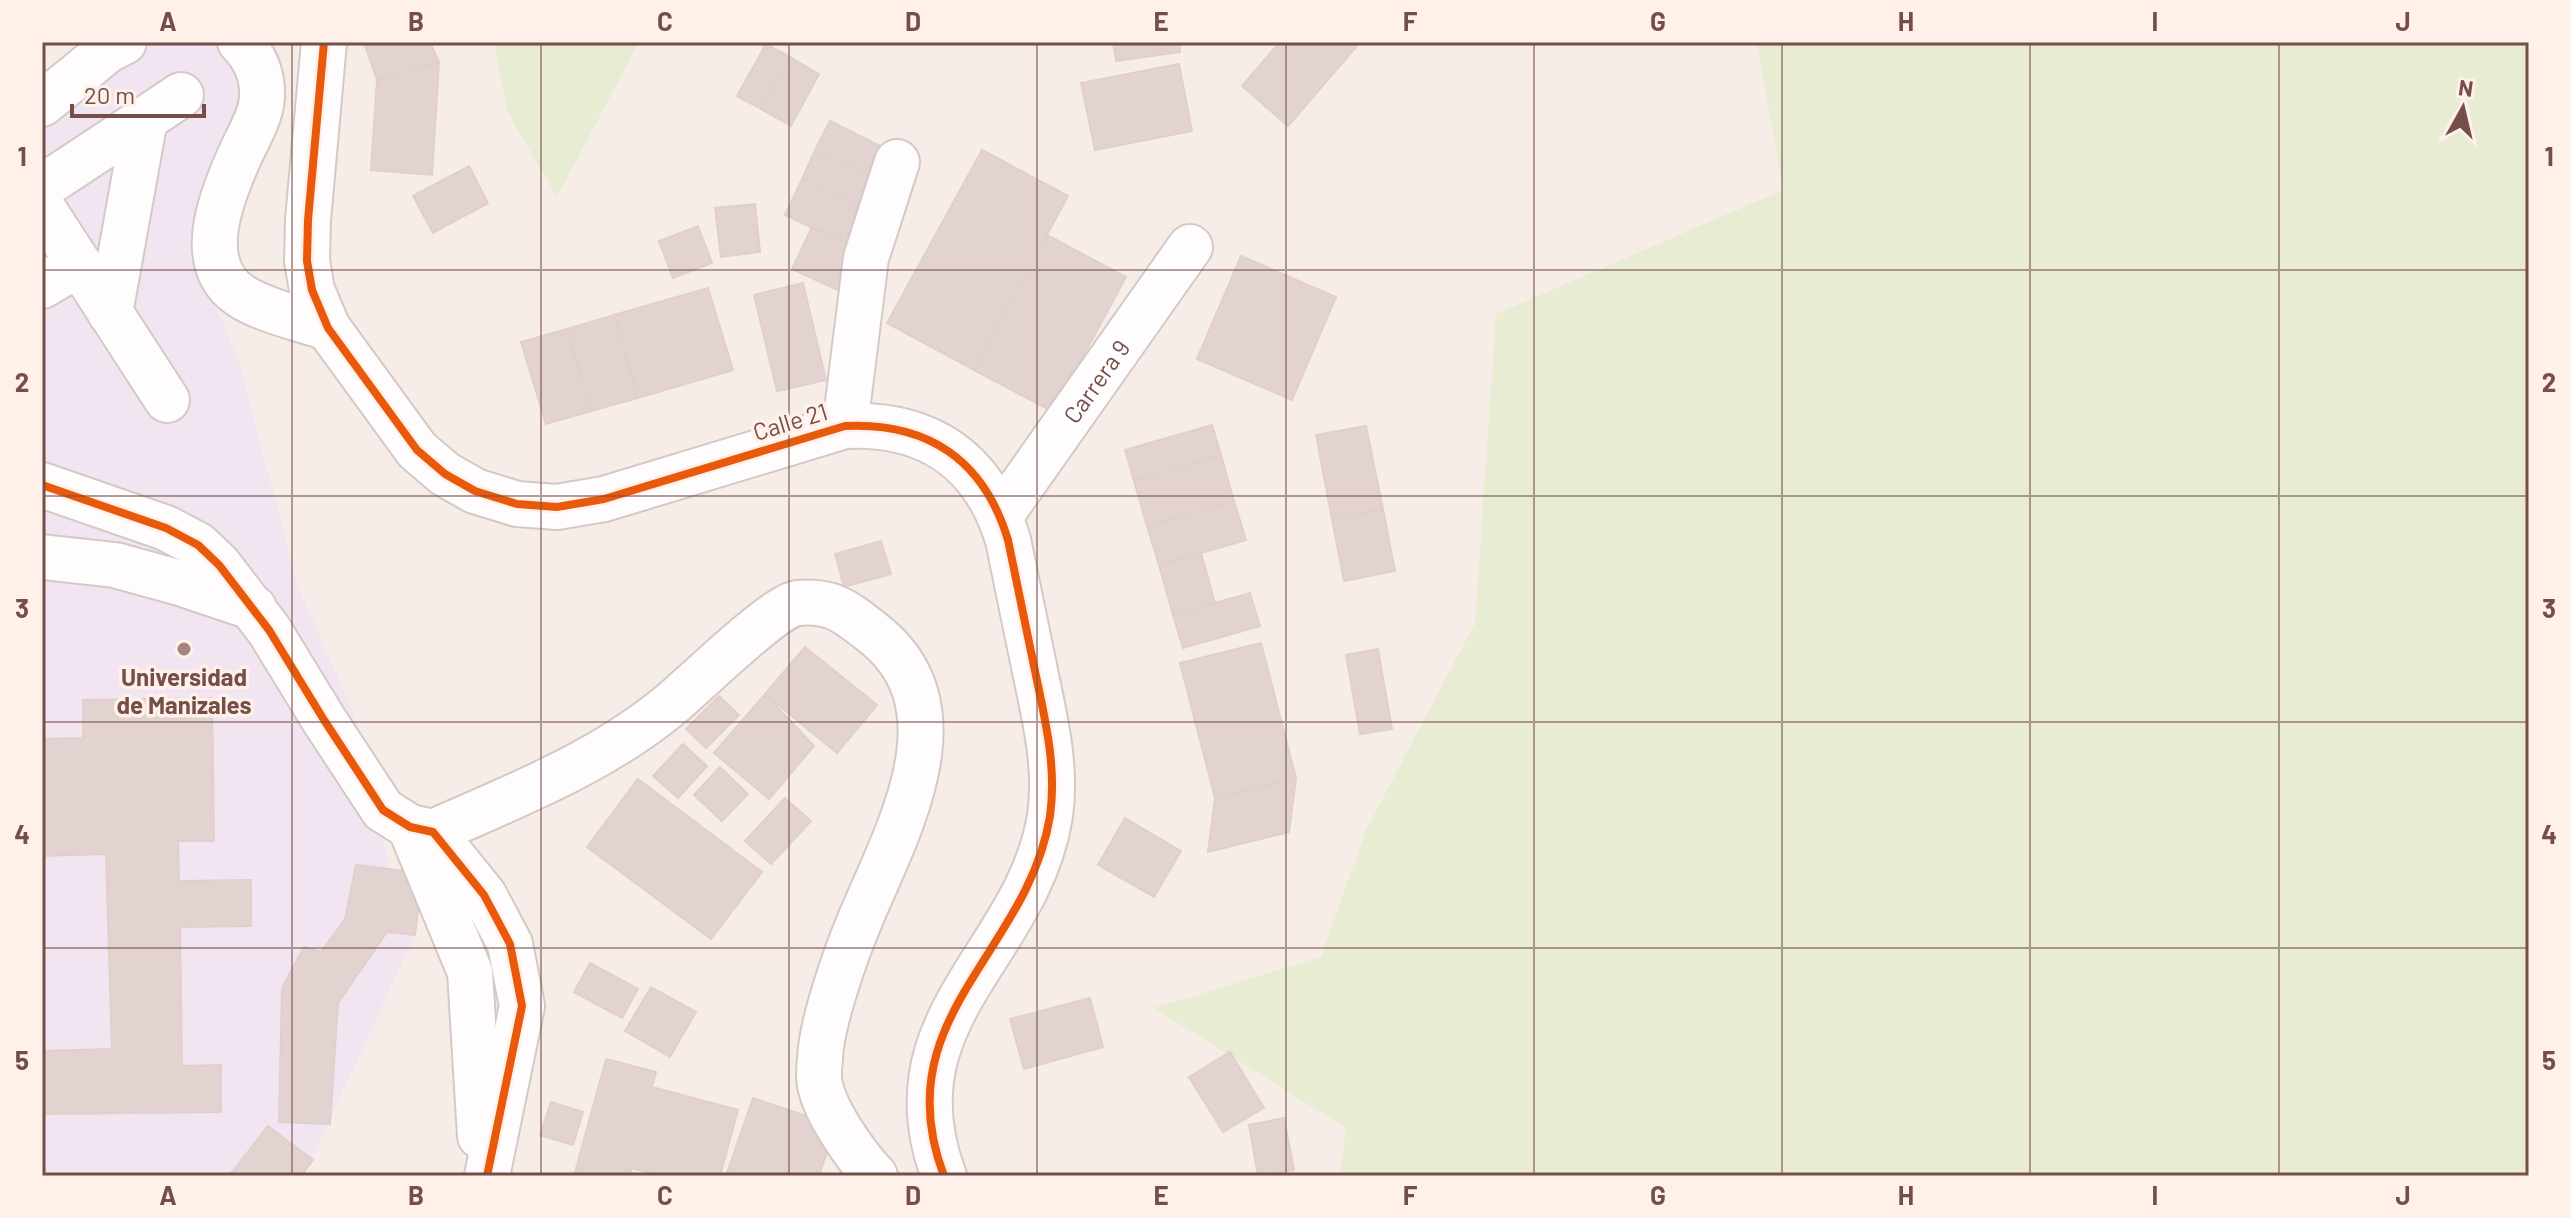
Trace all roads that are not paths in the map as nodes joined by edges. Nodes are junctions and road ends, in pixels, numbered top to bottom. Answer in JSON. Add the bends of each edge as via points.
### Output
{"nodes":[{"id":1,"x":124,"y":42,"type":"edge"},
{"id":2,"x":240,"y":42,"type":"edge"},
{"id":3,"x":324,"y":42,"type":"edge"},
{"id":4,"x":181,"y":95,"type":"dead end"},
{"id":5,"x":42,"y":104,"type":"edge"},
{"id":6,"x":145,"y":119,"type":"junction"},
{"id":7,"x":897,"y":162,"type":"dead end"},
{"id":8,"x":42,"y":187,"type":"edge"},
{"id":9,"x":42,"y":207,"type":"edge"},
{"id":10,"x":1190,"y":247,"type":"dead end"},
{"id":11,"x":79,"y":264,"type":"junction"},
{"id":12,"x":42,"y":286,"type":"edge"},
{"id":13,"x":110,"y":313,"type":"junction"},
{"id":14,"x":328,"y":328,"type":"junction"},
{"id":15,"x":167,"y":400,"type":"dead end"},
{"id":16,"x":845,"y":426,"type":"junction"},
{"id":17,"x":42,"y":485,"type":"edge"},
{"id":18,"x":1001,"y":515,"type":"junction"},
{"id":19,"x":42,"y":557,"type":"edge"},
{"id":20,"x":254,"y":608,"type":"junction"},
{"id":21,"x":421,"y":829,"type":"junction"},
{"id":22,"x":484,"y":1176,"type":"edge"},
{"id":23,"x":875,"y":1176,"type":"edge"},
{"id":24,"x":944,"y":1176,"type":"edge"}],
"edges":[{"from":1,"to":5,"type":"street"},
{"from":2,"to":14,"type":"street","via":[[260,73],[262,100],[224,196],[214,245],[218,264],[240,295]]},
{"from":3,"to":14,"type":"street","name":"Calle 21","via":[[307,261]]},
{"from":4,"to":6,"type":"street"},
{"from":6,"to":8,"type":"street"},
{"from":6,"to":13,"type":"street"},
{"from":7,"to":16,"type":"street","via":[[866,258]]},
{"from":9,"to":11,"type":"street"},
{"from":10,"to":18,"type":"street","name":"Carrera 9"},
{"from":11,"to":12,"type":"street"},
{"from":11,"to":13,"type":"street"},
{"from":13,"to":15,"type":"street"},
{"from":14,"to":16,"type":"street","name":"Calle 21","via":[[417,450],[475,491],[517,504],[557,507],[604,499]]},
{"from":16,"to":18,"type":"street","name":"Calle 21","via":[[901,429],[938,443],[981,483]]},
{"from":17,"to":20,"type":"street","via":[[166,528],[198,545]]},
{"from":18,"to":24,"type":"street","name":"Calle 21","via":[[1049,735],[1050,814],[1031,880],[943,1031],[929,1111]]},
{"from":19,"to":20,"type":"street","via":[[115,565]]},
{"from":20,"to":21,"type":"street","via":[[383,810]]},
{"from":21,"to":22,"type":"street","via":[[484,895],[510,944],[522,1006]]},
{"from":21,"to":23,"type":"street","via":[[550,782],[627,737],[789,604],[818,602],[842,609],[891,647],[917,692],[920,732],[912,789],[859,922],[820,1058],[820,1089],[847,1141]]}]}
